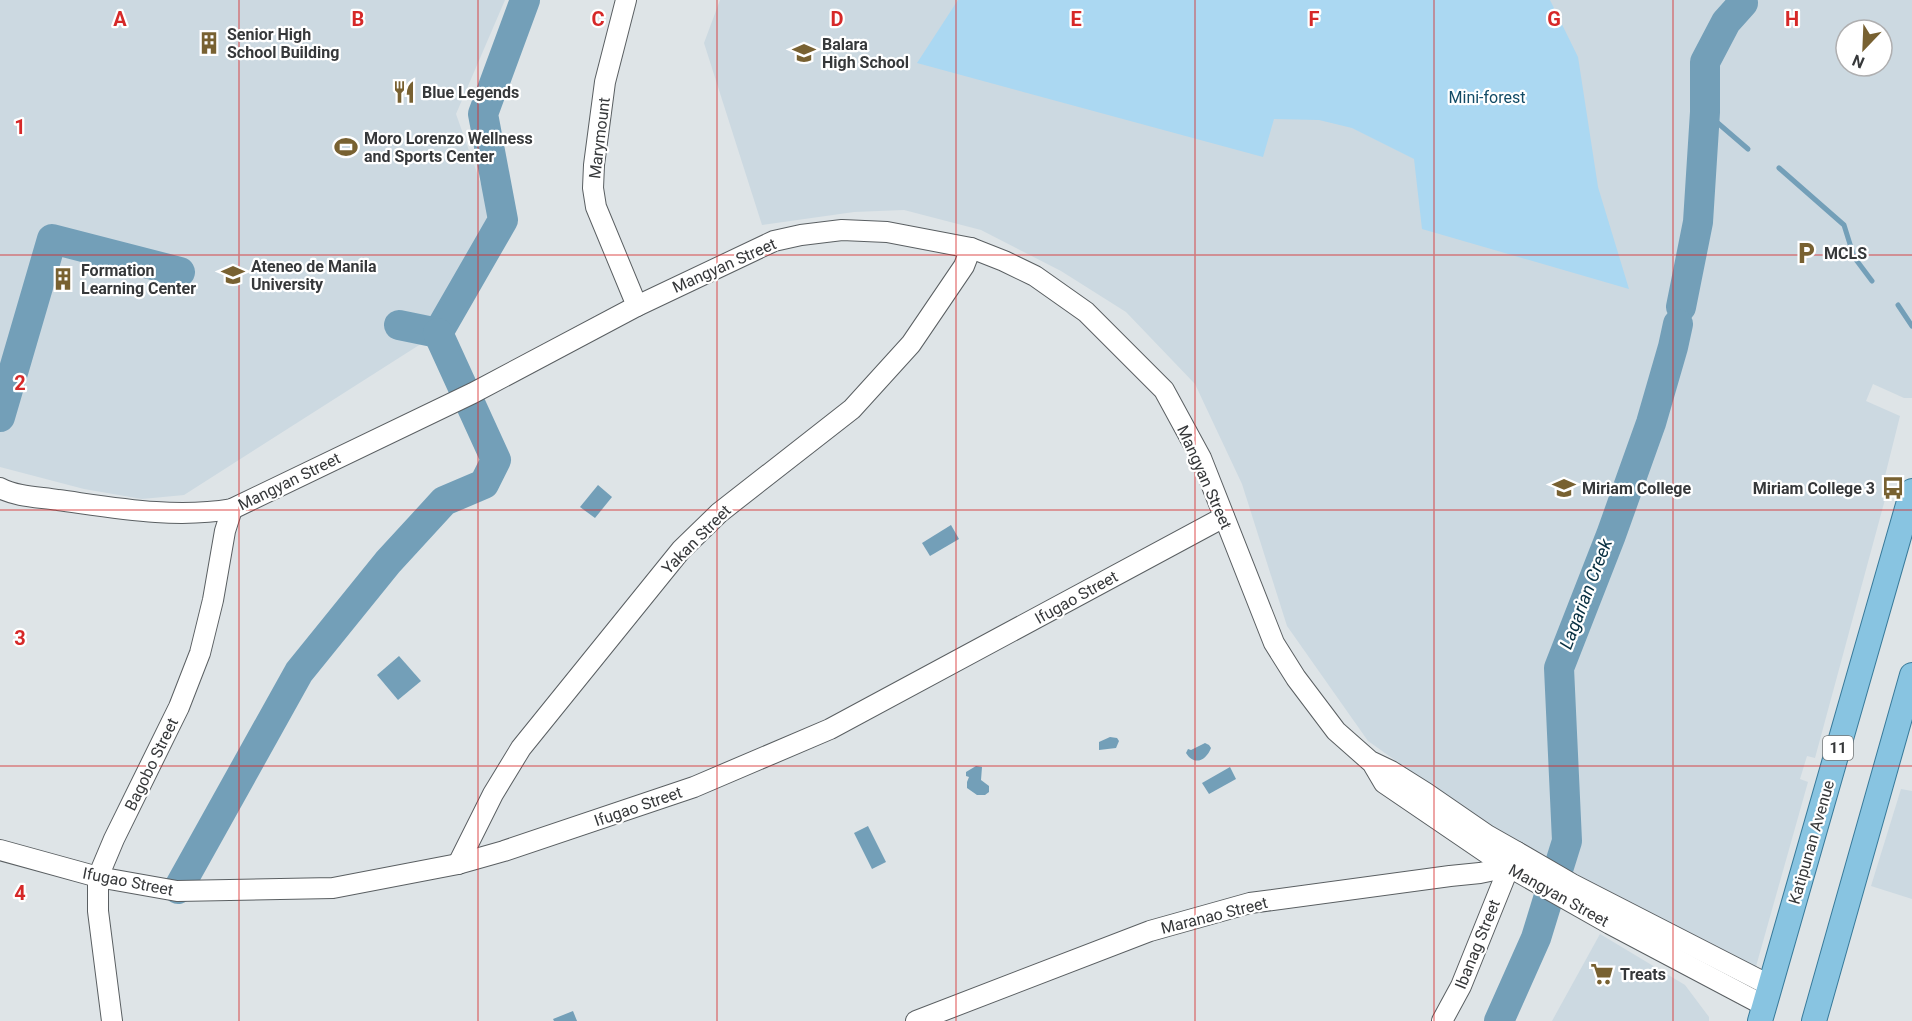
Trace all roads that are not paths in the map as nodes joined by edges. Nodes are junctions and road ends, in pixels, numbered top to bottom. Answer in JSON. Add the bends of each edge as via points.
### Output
{"nodes":[{"id":1,"x":626,"y":0,"type":"edge"},
{"id":2,"x":971,"y":248,"type":"junction"},
{"id":3,"x":637,"y":306,"type":"junction"},
{"id":4,"x":0,"y":488,"type":"edge"},
{"id":5,"x":1912,"y":491,"type":"edge"},
{"id":6,"x":232,"y":509,"type":"junction"},
{"id":7,"x":1224,"y":517,"type":"junction"},
{"id":8,"x":1912,"y":675,"type":"edge"},
{"id":9,"x":0,"y":850,"type":"edge"},
{"id":10,"x":1513,"y":859,"type":"junction"},
{"id":11,"x":458,"y":864,"type":"junction"},
{"id":12,"x":98,"y":877,"type":"junction"},
{"id":13,"x":1765,"y":1004,"type":"edge"},
{"id":14,"x":112,"y":1021,"type":"edge"},
{"id":15,"x":916,"y":1021,"type":"edge"},
{"id":16,"x":1442,"y":1021,"type":"edge"},
{"id":17,"x":1814,"y":1021,"type":"edge"}],
"edges":[{"from":1,"to":3,"type":"street","name":"Marymount","via":[[605,82],[593,188],[596,207]]},
{"from":2,"to":3,"type":"street","name":"Mangyan Street","via":[[887,232],[842,230],[801,235],[774,241]]},
{"from":2,"to":7,"type":"street","name":"Mangyan Street","via":[[1035,276],[1086,312],[1164,390],[1201,458]]},
{"from":2,"to":11,"type":"street","name":"Yakan Street","via":[[964,266],[911,344],[852,409],[718,513],[681,550],[521,748]]},
{"from":3,"to":6,"type":"street","name":"Mangyan Street","via":[[450,405]]},
{"from":4,"to":6,"type":"street","name":"Mangyan Street","via":[[24,495],[170,513]]},
{"from":5,"to":13,"type":"main road","name":"Katipunan Avenue","number":"11"},
{"from":6,"to":12,"type":"street","name":"Bagobo Street","via":[[200,653],[179,707]]},
{"from":7,"to":10,"type":"street","name":"Mangyan Street","via":[[1274,643],[1336,731],[1370,761],[1426,793]]},
{"from":7,"to":11,"type":"street","name":"Ifugao Street","via":[[830,729],[694,787]]},
{"from":8,"to":17,"type":"main road"},
{"from":9,"to":12,"type":"street","name":"Ifugao Street"},
{"from":10,"to":13,"type":"street","name":"Mangyan Street","via":[[1610,924]]},
{"from":10,"to":15,"type":"street","name":"Maranao Street","via":[[1480,873],[1250,903],[1150,931]]},
{"from":10,"to":16,"type":"street","name":"Ibanag Street","via":[[1461,986]]},
{"from":11,"to":12,"type":"street","name":"Ifugao Street","via":[[333,888],[177,891]]},
{"from":12,"to":14,"type":"street","name":"Bagobo Street","via":[[98,911]]}]}
